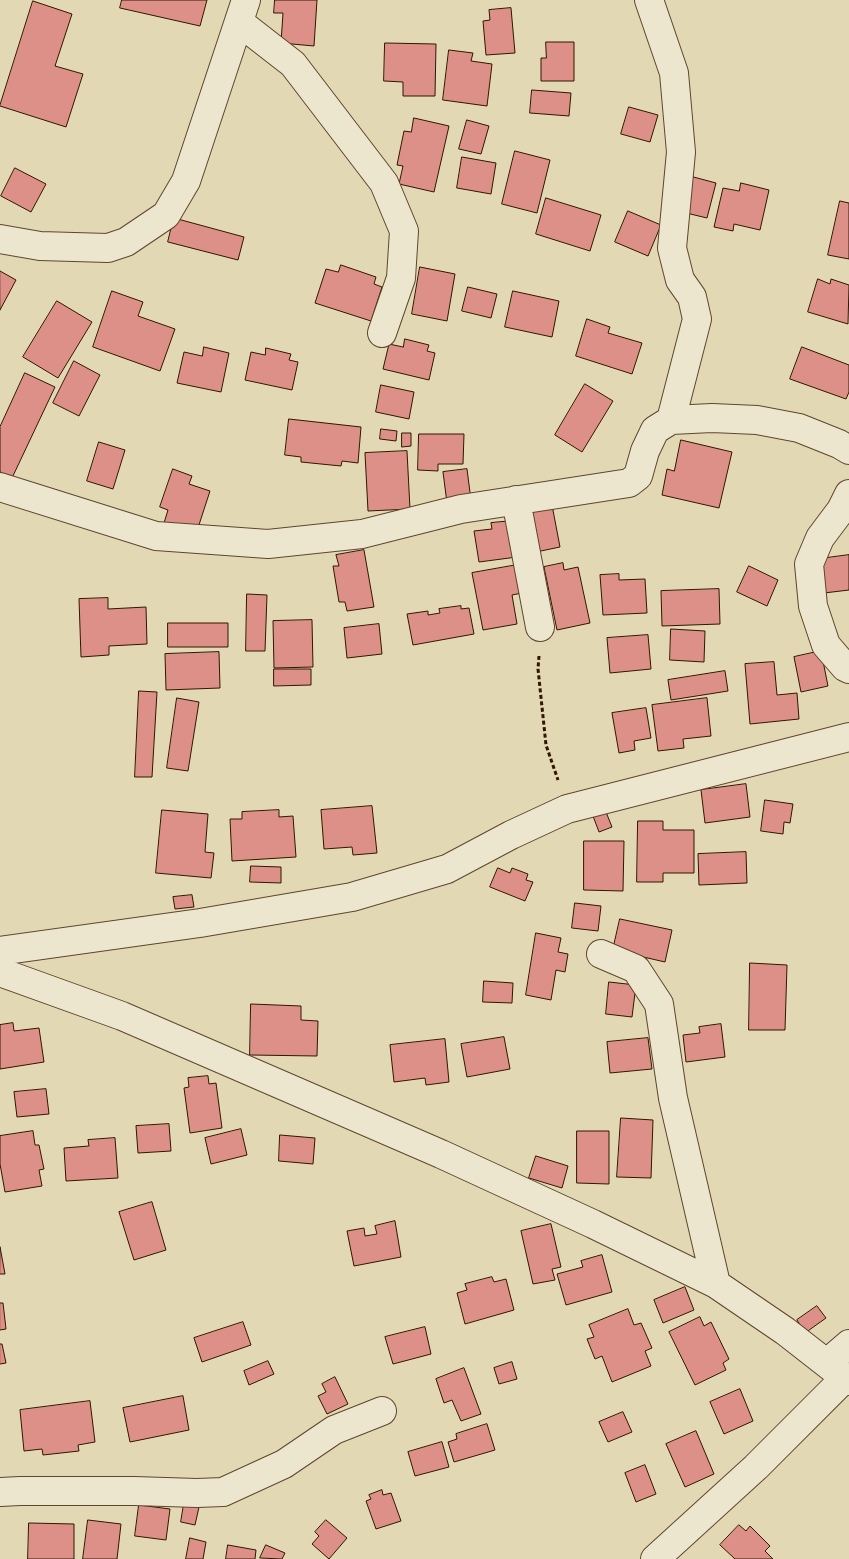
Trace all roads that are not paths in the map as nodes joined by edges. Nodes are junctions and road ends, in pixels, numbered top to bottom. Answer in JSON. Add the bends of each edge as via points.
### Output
{"nodes":[{"id":1,"x":649,"y":0,"type":"edge"},
{"id":2,"x":242,"y":11,"type":"edge"},
{"id":3,"x":0,"y":239,"type":"edge"},
{"id":4,"x":382,"y":333,"type":"dead end"},
{"id":5,"x":671,"y":420,"type":"junction"},
{"id":6,"x":849,"y":450,"type":"edge"},
{"id":7,"x":0,"y":487,"type":"edge"},
{"id":8,"x":849,"y":494,"type":"edge"},
{"id":9,"x":516,"y":500,"type":"junction"},
{"id":10,"x":540,"y":627,"type":"road end"},
{"id":11,"x":849,"y":669,"type":"edge"},
{"id":12,"x":849,"y":737,"type":"edge"},
{"id":13,"x":0,"y":951,"type":"edge"},
{"id":14,"x":601,"y":954,"type":"dead end"},
{"id":15,"x":0,"y":972,"type":"edge"},
{"id":16,"x":716,"y":1284,"type":"junction"},
{"id":17,"x":849,"y":1344,"type":"edge"},
{"id":18,"x":840,"y":1374,"type":"edge"},
{"id":19,"x":382,"y":1411,"type":"dead end"},
{"id":20,"x":0,"y":1492,"type":"edge"},
{"id":21,"x":655,"y":1559,"type":"edge"}],
"edges":[{"from":1,"to":5,"type":"street","via":[[674,73],[681,152],[672,248],[680,280],[692,297],[696,319]]},
{"from":2,"to":3,"type":"street","via":[[186,181],[166,215],[126,242],[108,248],[40,246]]},
{"from":2,"to":4,"type":"street","via":[[293,64],[384,183],[404,231],[401,278]]},
{"from":5,"to":6,"type":"street","via":[[757,420],[799,428]]},
{"from":5,"to":9,"type":"street","via":[[656,430],[645,451],[638,476],[629,483]]},
{"from":7,"to":9,"type":"street","via":[[156,536],[268,544],[362,534],[461,509]]},
{"from":8,"to":11,"type":"street","via":[[820,538],[809,564],[812,606],[826,645]]},
{"from":9,"to":10,"type":"street"},
{"from":12,"to":13,"type":"street","via":[[568,808],[447,869],[352,897],[200,923]]},
{"from":14,"to":16,"type":"street","via":[[636,969],[658,1004],[673,1098]]},
{"from":15,"to":16,"type":"street","via":[[122,1016],[423,1146]]},
{"from":16,"to":18,"type":"street"},
{"from":17,"to":18,"type":"street"},
{"from":18,"to":21,"type":"street","via":[[756,1467]]},
{"from":19,"to":20,"type":"street","via":[[334,1430],[284,1464],[223,1492]]}]}
